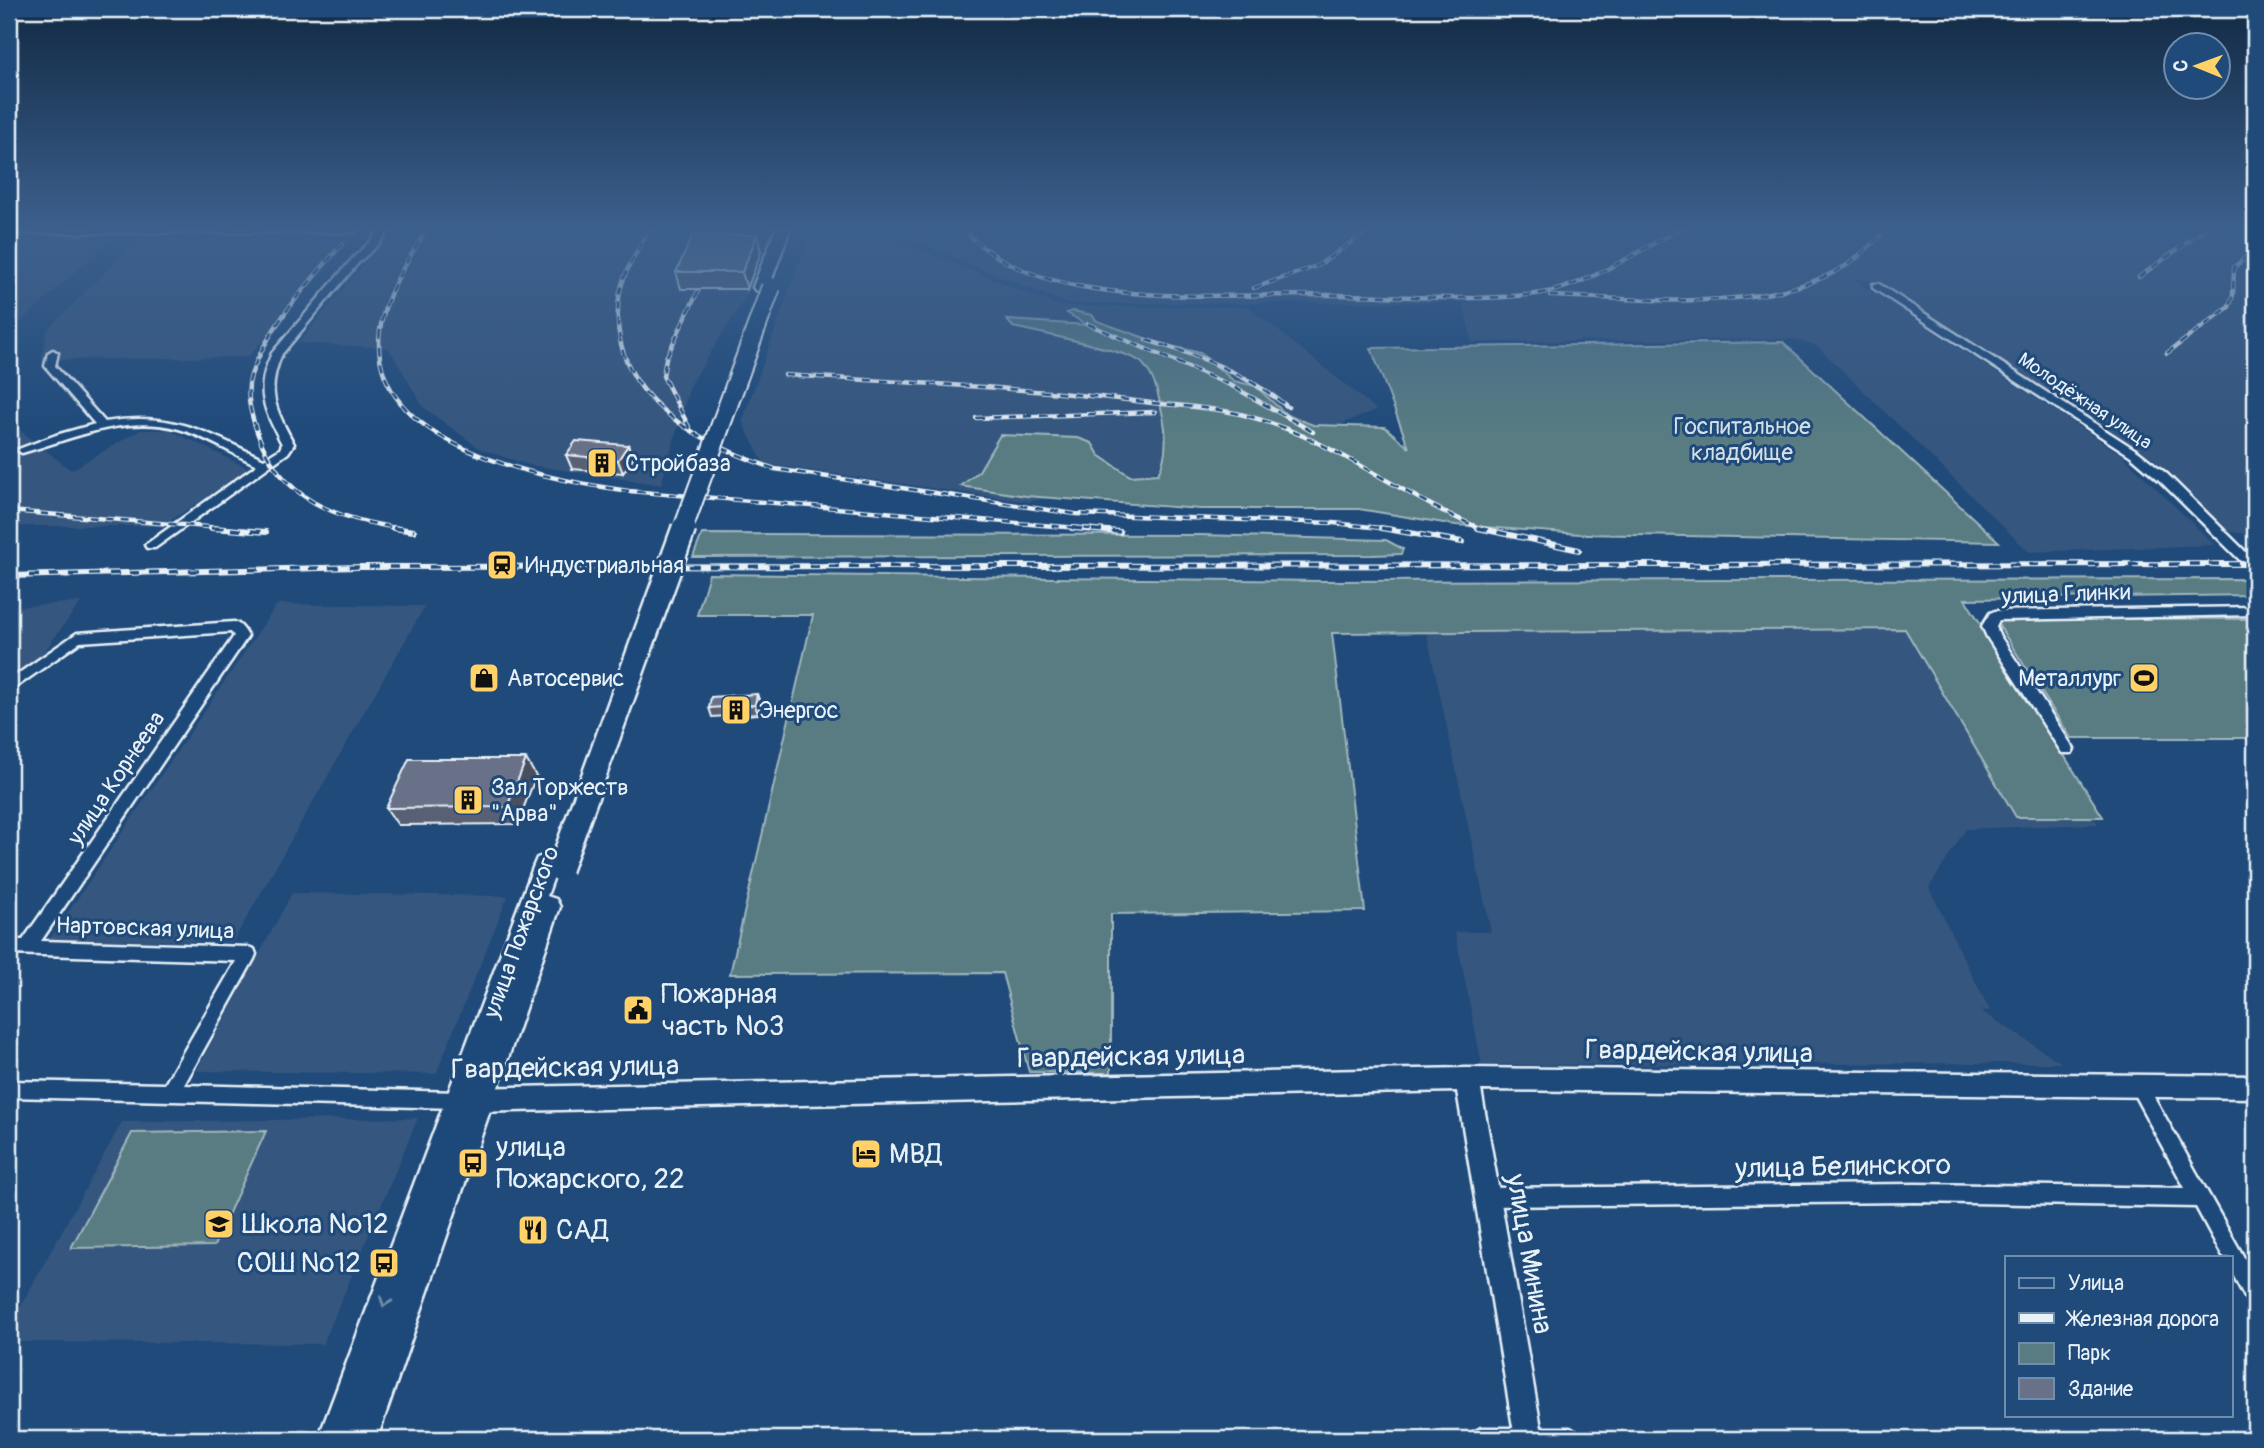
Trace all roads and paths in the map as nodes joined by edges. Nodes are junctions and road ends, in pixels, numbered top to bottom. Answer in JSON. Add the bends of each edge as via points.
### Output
{"nodes":[{"id":1,"x":325,"y":297,"type":"edge"},
{"id":2,"x":762,"y":297,"type":"edge"},
{"id":3,"x":1892,"y":297,"type":"edge"},
{"id":4,"x":53,"y":353,"type":"dead end"},
{"id":5,"x":102,"y":426,"type":"junction"},
{"id":6,"x":22,"y":450,"type":"dead end"},
{"id":7,"x":267,"y":465,"type":"junction"},
{"id":8,"x":151,"y":545,"type":"dead end"},
{"id":9,"x":2255,"y":568,"type":"edge"},
{"id":10,"x":2255,"y":611,"type":"edge"},
{"id":11,"x":9,"y":687,"type":"edge"},
{"id":12,"x":2067,"y":749,"type":"dead end"},
{"id":13,"x":9,"y":947,"type":"edge"},
{"id":14,"x":28,"y":947,"type":"junction"},
{"id":15,"x":1466,"y":1079,"type":"junction"},
{"id":16,"x":2139,"y":1087,"type":"junction"},
{"id":17,"x":2255,"y":1087,"type":"edge"},
{"id":18,"x":9,"y":1089,"type":"edge"},
{"id":19,"x":171,"y":1091,"type":"junction"},
{"id":20,"x":469,"y":1100,"type":"junction"},
{"id":21,"x":1487,"y":1197,"type":"junction"},
{"id":22,"x":2200,"y":1198,"type":"junction"},
{"id":23,"x":2255,"y":1296,"type":"edge"},
{"id":24,"x":335,"y":1439,"type":"edge"},
{"id":25,"x":360,"y":1439,"type":"edge"},
{"id":26,"x":1481,"y":1439,"type":"edge"},
{"id":27,"x":1529,"y":1439,"type":"edge"},
{"id":28,"x":1570,"y":1439,"type":"edge"}],
"edges":[{"from":1,"to":7,"type":"street","via":[[269,369],[266,401],[288,444]]},
{"from":2,"to":20,"type":"main road","name":"улица Пожарского","bridge":true},
{"from":3,"to":9,"type":"street","name":"Молодёжная улица","via":[[2135,454]]},
{"from":4,"to":5,"type":"street","via":[[50,366]]},
{"from":5,"to":6,"type":"street"},
{"from":5,"to":7,"type":"street","via":[[151,422],[179,426]]},
{"from":7,"to":8,"type":"street"},
{"from":10,"to":12,"type":"street","name":"улица Глинки","via":[[1995,616],[1989,625],[1992,634]]},
{"from":11,"to":14,"type":"street","name":"улица Корнеева","via":[[78,638],[234,627],[241,636]]},
{"from":13,"to":14,"type":"street","name":"Нартовская улица"},
{"from":14,"to":19,"type":"street","name":"Нартовская улица","via":[[248,954]]},
{"from":15,"to":16,"type":"street","name":"Гвардейская улица"},
{"from":15,"to":20,"type":"street","name":"Гвардейская улица"},
{"from":15,"to":21,"type":"street","name":"улица Минина"},
{"from":16,"to":17,"type":"street","name":"Гвардейская улица"},
{"from":16,"to":22,"type":"street"},
{"from":18,"to":19,"type":"street","name":"Гвардейская улица"},
{"from":19,"to":20,"type":"street","name":"Гвардейская улица"},
{"from":20,"to":24,"type":"main road","name":"улица Пожарского","one_way":true},
{"from":20,"to":25,"type":"main road","name":"улица Пожарского"},
{"from":21,"to":22,"type":"street","name":"улица Белинского","via":[[1916,1193]]},
{"from":21,"to":27,"type":"street","name":"улица Минина"},
{"from":22,"to":23,"type":"street"},
{"from":26,"to":27,"type":"street"},
{"from":27,"to":28,"type":"street"}]}
